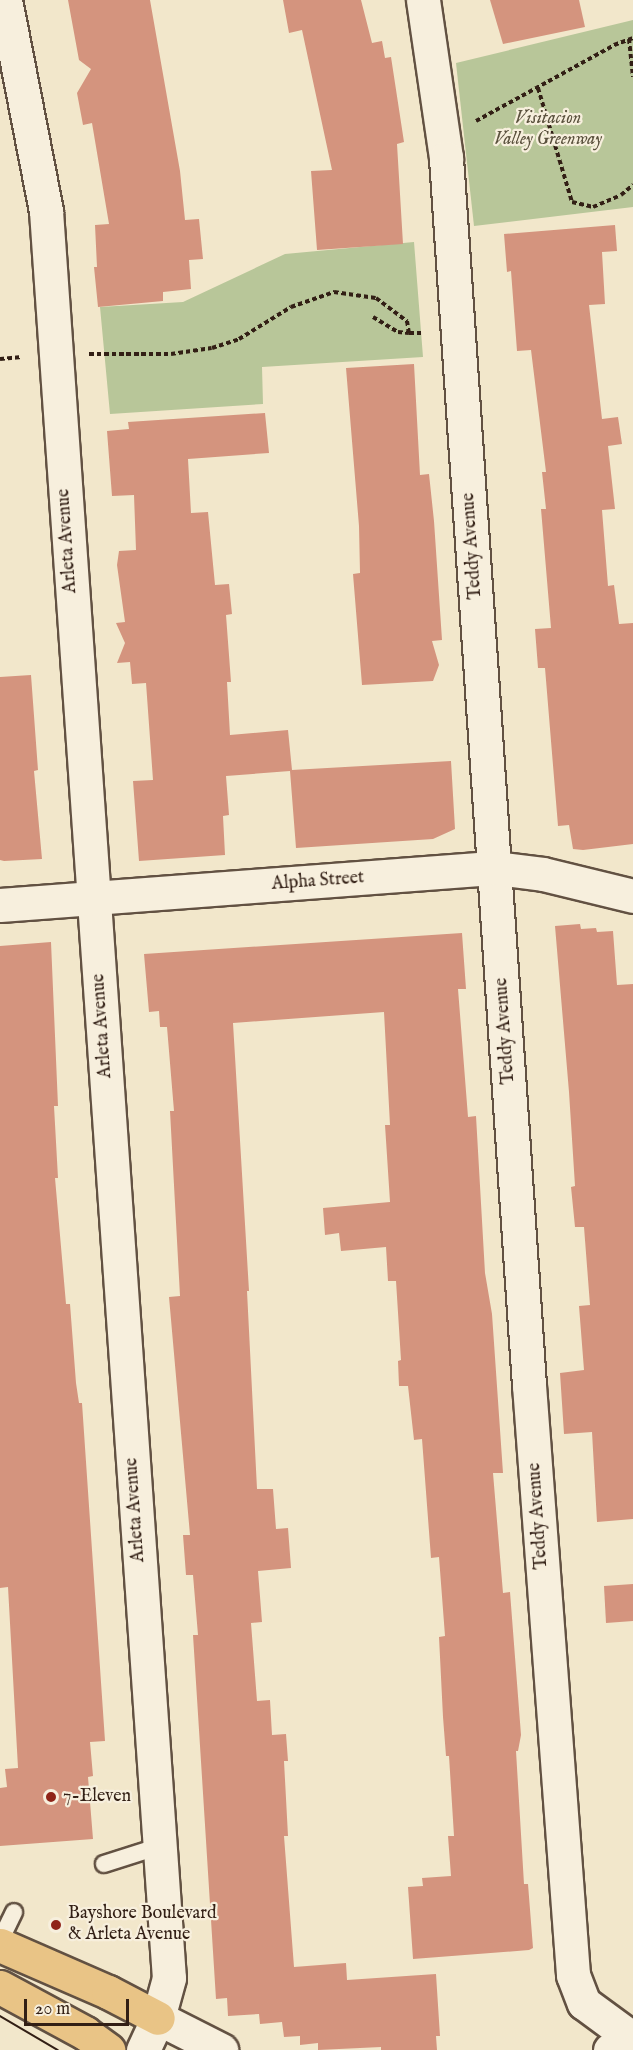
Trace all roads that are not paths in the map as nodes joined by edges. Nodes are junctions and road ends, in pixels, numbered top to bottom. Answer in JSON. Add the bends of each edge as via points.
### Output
{"nodes":[{"id":1,"x":5,"y":0,"type":"edge"},
{"id":2,"x":423,"y":0,"type":"edge"},
{"id":3,"x":496,"y":868,"type":"junction"},
{"id":4,"x":633,"y":896,"type":"edge"},
{"id":5,"x":94,"y":899,"type":"junction"},
{"id":6,"x":0,"y":905,"type":"edge"},
{"id":7,"x":160,"y":1846,"type":"junction"},
{"id":8,"x":104,"y":1864,"type":"dead end"},
{"id":9,"x":14,"y":1912,"type":"dead end"},
{"id":10,"x":0,"y":1943,"type":"edge"},
{"id":11,"x":0,"y":1987,"type":"edge"},
{"id":12,"x":158,"y":2018,"type":"junction"},
{"id":13,"x":627,"y":2041,"type":"edge"},
{"id":14,"x":108,"y":2050,"type":"edge"},
{"id":15,"x":143,"y":2050,"type":"edge"},
{"id":16,"x":221,"y":2050,"type":"edge"}],
"edges":[{"from":1,"to":5,"type":"street","name":"Arleta Avenue","via":[[46,211]]},
{"from":2,"to":3,"type":"street","name":"Teddy Avenue","via":[[443,137]]},
{"from":3,"to":4,"type":"street","name":"Alpha Street","via":[[543,874]]},
{"from":3,"to":5,"type":"street","name":"Alpha Street"},
{"from":3,"to":13,"type":"street","name":"Teddy Avenue","via":[[573,1976],[584,2003]]},
{"from":5,"to":6,"type":"street","name":"Alpha Street"},
{"from":5,"to":7,"type":"street","name":"Arleta Avenue"},
{"from":7,"to":8,"type":"lane"},
{"from":7,"to":12,"type":"street","name":"Arleta Avenue","via":[[169,1978]]},
{"from":9,"to":10,"type":"lane"},
{"from":10,"to":12,"type":"main road"},
{"from":11,"to":14,"type":"main road","via":[[85,2033]]},
{"from":12,"to":15,"type":"street","name":"Arleta Avenue"},
{"from":12,"to":16,"type":"street"}]}
